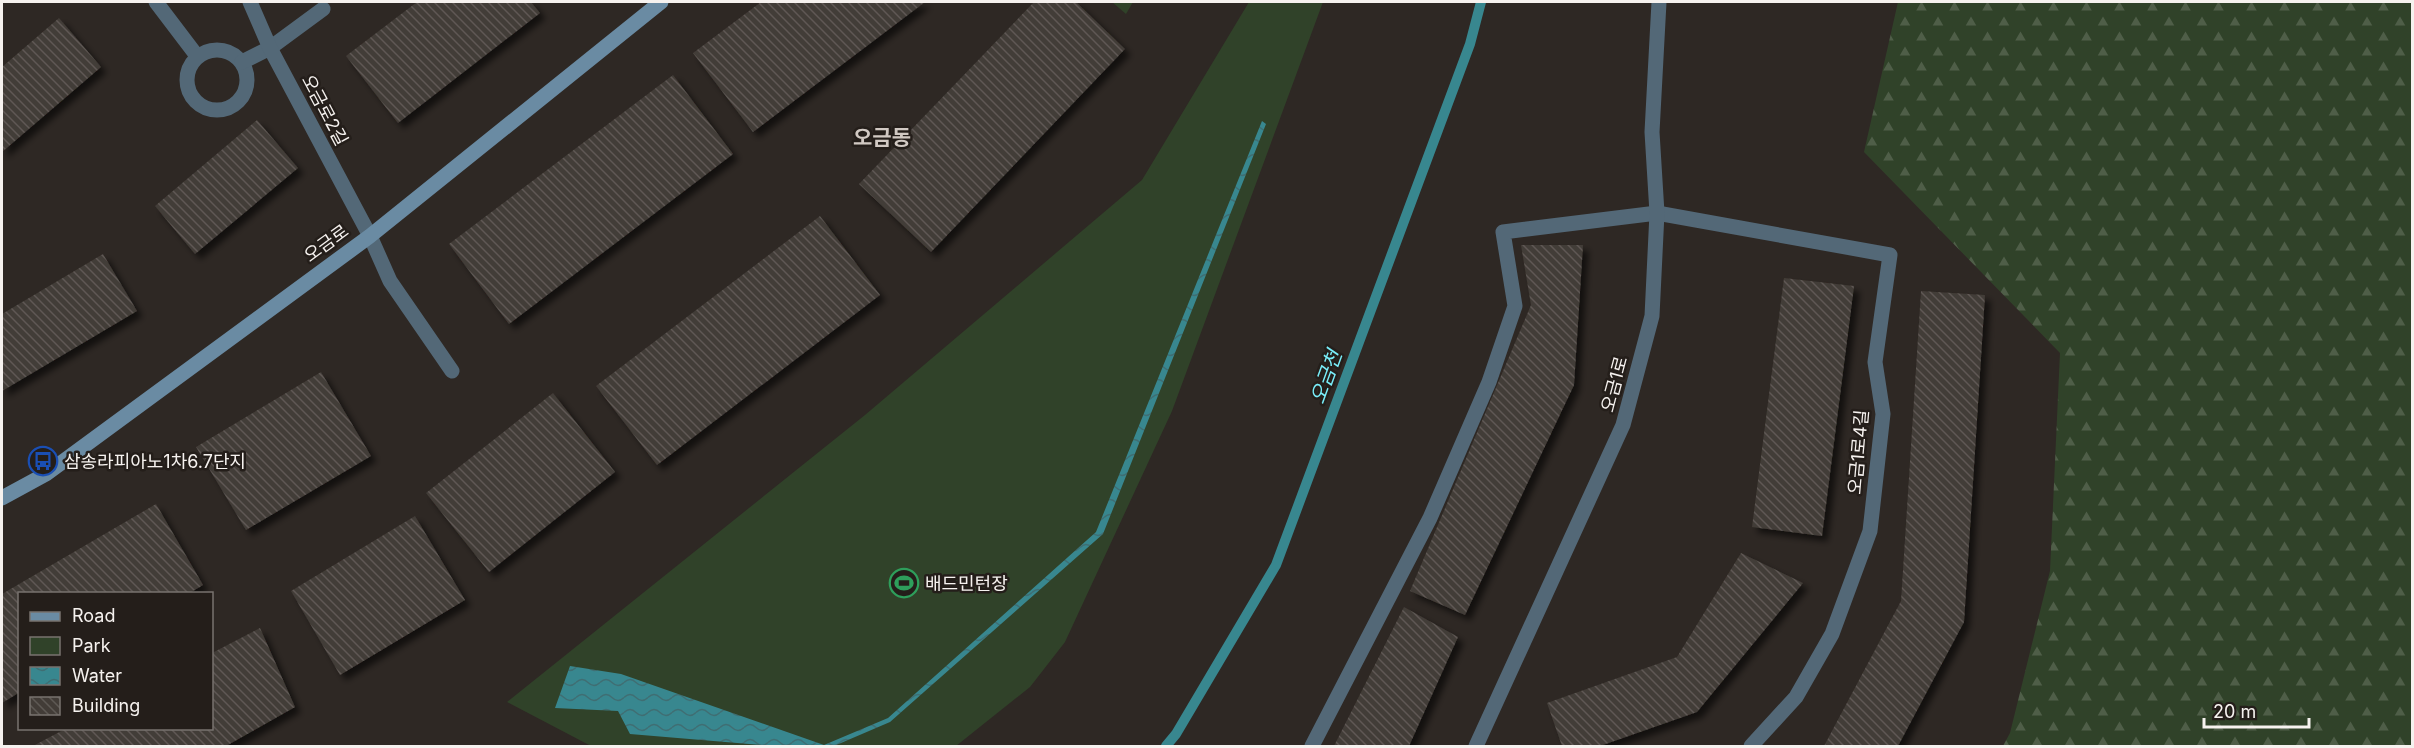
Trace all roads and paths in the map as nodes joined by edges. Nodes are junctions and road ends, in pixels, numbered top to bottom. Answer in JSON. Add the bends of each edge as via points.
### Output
{"nodes":[{"id":1,"x":156,"y":2,"type":"edge"},
{"id":2,"x":249,"y":2,"type":"edge"},
{"id":3,"x":661,"y":2,"type":"edge"},
{"id":4,"x":1659,"y":2,"type":"edge"},
{"id":5,"x":323,"y":9,"type":"dead end"},
{"id":6,"x":270,"y":48,"type":"junction"},
{"id":7,"x":197,"y":56,"type":"junction"},
{"id":8,"x":242,"y":62,"type":"junction"},
{"id":9,"x":1658,"y":213,"type":"junction"},
{"id":10,"x":370,"y":236,"type":"junction"},
{"id":11,"x":452,"y":371,"type":"dead end"},
{"id":12,"x":2,"y":498,"type":"edge"},
{"id":13,"x":1312,"y":747,"type":"edge"},
{"id":14,"x":1476,"y":747,"type":"edge"},
{"id":15,"x":1751,"y":747,"type":"edge"}],
"edges":[{"from":1,"to":7,"type":"street"},
{"from":2,"to":6,"type":"street","name":"오금로2길"},
{"from":3,"to":10,"type":"street","name":"오금로"},
{"from":4,"to":9,"type":"street","name":"오금1로","via":[[1652,132]]},
{"from":5,"to":6,"type":"street"},
{"from":6,"to":8,"type":"street"},
{"from":6,"to":10,"type":"street","name":"오금로2길"},
{"from":7,"to":8,"type":"street","via":[[206,51],[226,50]]},
{"from":7,"to":8,"type":"street","via":[[190,64],[186,83],[194,101],[213,110],[232,106],[245,91],[246,71]]},
{"from":9,"to":13,"type":"street","via":[[1503,232],[1515,306],[1489,382],[1430,518]]},
{"from":9,"to":14,"type":"street","name":"오금1로","via":[[1653,316],[1623,425]]},
{"from":9,"to":15,"type":"street","name":"오금1로4길","via":[[1890,255],[1875,362],[1883,414],[1870,531],[1832,634],[1796,697]]},
{"from":10,"to":11,"type":"street","name":"오금로2길","via":[[390,281]]},
{"from":10,"to":12,"type":"street","name":"오금로","via":[[46,474]]}]}
